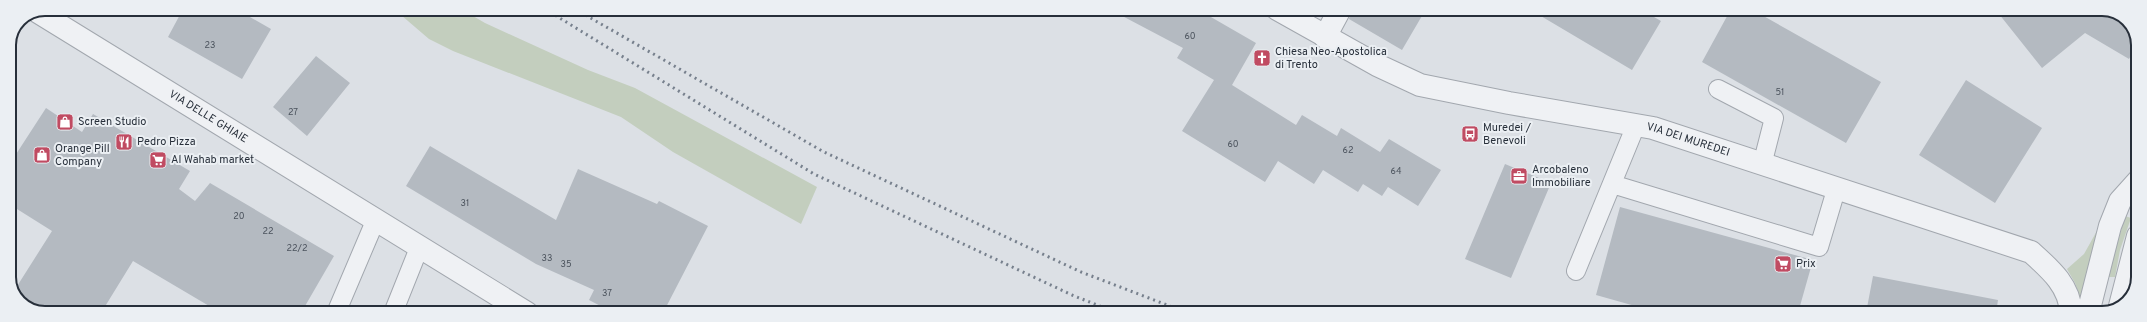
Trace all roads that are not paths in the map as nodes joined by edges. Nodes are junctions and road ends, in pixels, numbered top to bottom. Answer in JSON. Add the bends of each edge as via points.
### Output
{"nodes":[{"id":1,"x":45,"y":16,"type":"edge"},
{"id":2,"x":1289,"y":16,"type":"edge"},
{"id":3,"x":1336,"y":16,"type":"edge"},
{"id":4,"x":1325,"y":37,"type":"junction"},
{"id":5,"x":1718,"y":89,"type":"dead end"},
{"id":6,"x":1636,"y":125,"type":"junction"},
{"id":7,"x":1762,"y":164,"type":"junction"},
{"id":8,"x":1612,"y":184,"type":"junction"},
{"id":9,"x":2131,"y":189,"type":"edge"},
{"id":10,"x":1836,"y":190,"type":"junction"},
{"id":11,"x":376,"y":219,"type":"junction"},
{"id":12,"x":419,"y":248,"type":"junction"},
{"id":13,"x":2131,"y":268,"type":"edge"},
{"id":14,"x":1576,"y":271,"type":"dead end"},
{"id":15,"x":2125,"y":295,"type":"edge"},
{"id":16,"x":339,"y":306,"type":"edge"},
{"id":17,"x":395,"y":306,"type":"edge"},
{"id":18,"x":515,"y":306,"type":"edge"},
{"id":19,"x":2069,"y":306,"type":"edge"},
{"id":20,"x":2090,"y":306,"type":"edge"}],
"edges":[{"from":1,"to":11,"type":"street","name":"VIA DELLE GHIAIE"},
{"from":2,"to":4,"type":"street","name":"VIA DEI MUREDEI"},
{"from":3,"to":4,"type":"street"},
{"from":4,"to":6,"type":"street","name":"VIA DEI MUREDEI","via":[[1420,85]]},
{"from":5,"to":7,"type":"lane","via":[[1774,118]]},
{"from":6,"to":7,"type":"street","name":"VIA DEI MUREDEI","via":[[1653,128]]},
{"from":6,"to":8,"type":"lane"},
{"from":7,"to":10,"type":"street","name":"VIA DEI MUREDEI"},
{"from":8,"to":10,"type":"lane","via":[[1819,247]]},
{"from":8,"to":14,"type":"lane"},
{"from":9,"to":20,"type":"street","via":[[2120,201],[2110,226]]},
{"from":10,"to":19,"type":"street","name":"VIA DEI MUREDEI","via":[[2031,252],[2054,272],[2064,289]]},
{"from":11,"to":12,"type":"street","name":"VIA DELLE GHIAIE"},
{"from":11,"to":16,"type":"lane"},
{"from":12,"to":17,"type":"lane"},
{"from":12,"to":18,"type":"street","name":"VIA DELLE GHIAIE"},
{"from":13,"to":15,"type":"street"}]}
